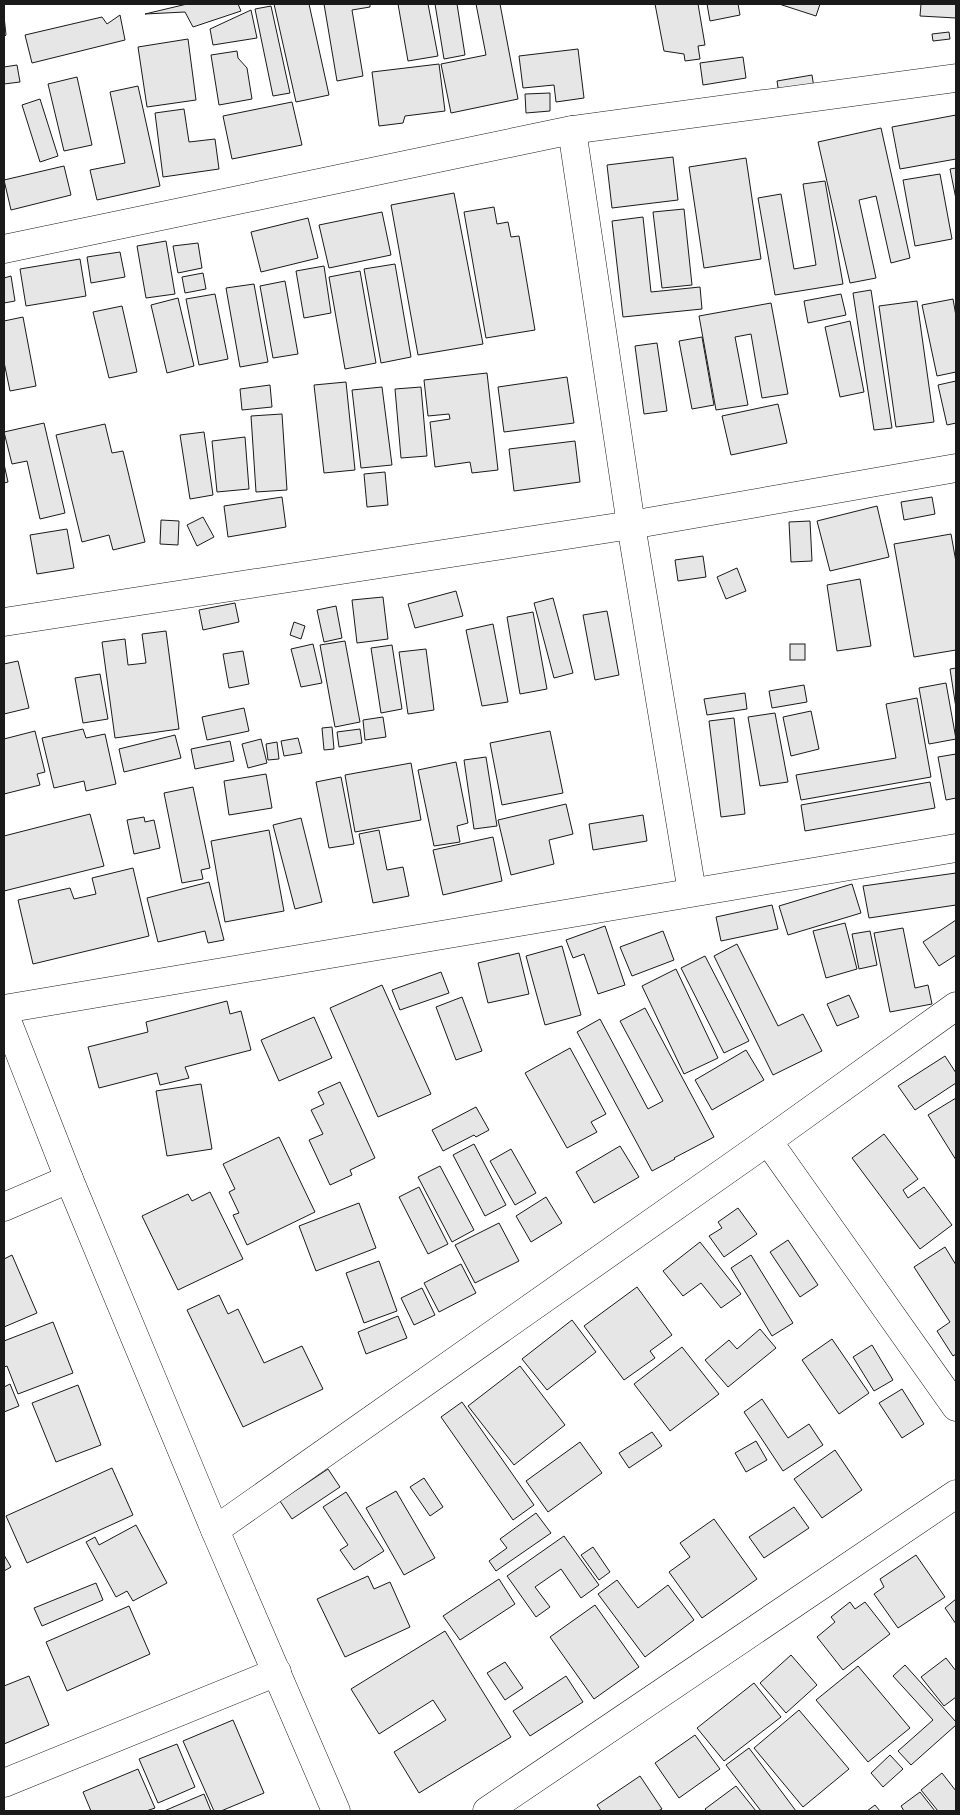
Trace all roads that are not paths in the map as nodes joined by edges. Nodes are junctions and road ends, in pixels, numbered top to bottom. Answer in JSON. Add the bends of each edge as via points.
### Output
{"nodes":[{"id":1,"x":956,"y":78,"type":"edge"},
{"id":2,"x":572,"y":130,"type":"junction"},
{"id":3,"x":4,"y":249,"type":"edge"},
{"id":4,"x":956,"y":468,"type":"edge"},
{"id":5,"x":631,"y":525,"type":"junction"},
{"id":6,"x":4,"y":622,"type":"edge"},
{"id":7,"x":956,"y":848,"type":"edge"},
{"id":8,"x":692,"y":892,"type":"junction"},
{"id":9,"x":956,"y":1006,"type":"edge"},
{"id":10,"x":4,"y":1011,"type":"edge"},
{"id":11,"x":768,"y":1141,"type":"junction"},
{"id":12,"x":69,"y":1179,"type":"junction"},
{"id":13,"x":4,"y":1207,"type":"edge"},
{"id":14,"x":956,"y":1407,"type":"edge"},
{"id":15,"x":956,"y":1494,"type":"edge"},
{"id":16,"x":215,"y":1530,"type":"junction"},
{"id":17,"x":277,"y":1672,"type":"junction"},
{"id":18,"x":4,"y":1783,"type":"edge"},
{"id":19,"x":336,"y":1811,"type":"edge"},
{"id":20,"x":488,"y":1811,"type":"edge"}],
"edges":[{"from":1,"to":2,"type":"street"},
{"from":2,"to":3,"type":"street"},
{"from":2,"to":5,"type":"street"},
{"from":4,"to":5,"type":"street"},
{"from":5,"to":6,"type":"street"},
{"from":5,"to":8,"type":"street"},
{"from":7,"to":8,"type":"street"},
{"from":8,"to":10,"type":"street"},
{"from":9,"to":11,"type":"street"},
{"from":10,"to":12,"type":"street"},
{"from":11,"to":14,"type":"street"},
{"from":11,"to":16,"type":"street"},
{"from":12,"to":13,"type":"street"},
{"from":12,"to":16,"type":"street"},
{"from":15,"to":20,"type":"street"},
{"from":16,"to":17,"type":"street"},
{"from":17,"to":18,"type":"street"},
{"from":17,"to":19,"type":"street"}]}
